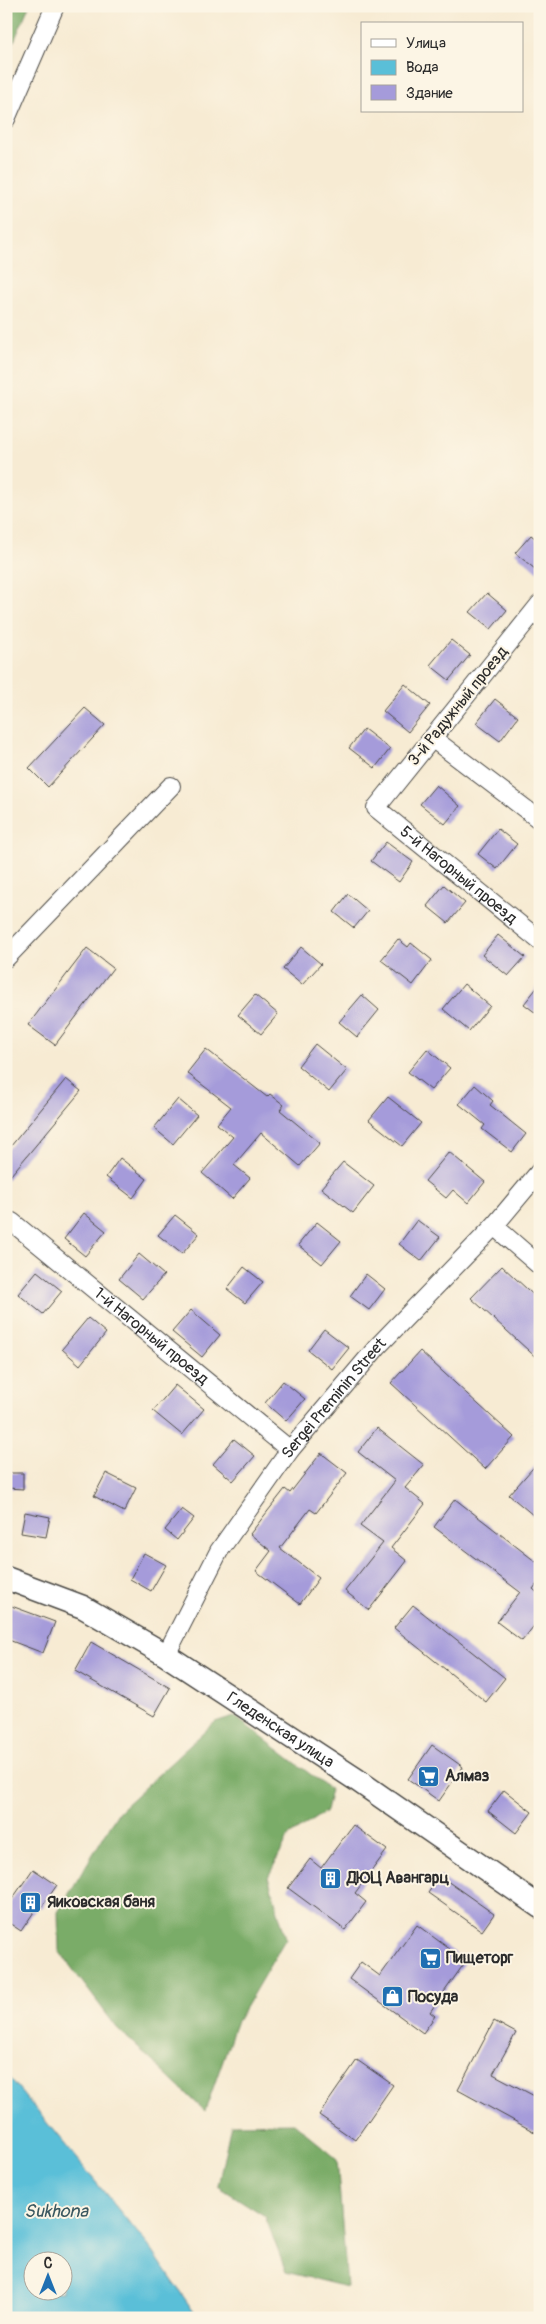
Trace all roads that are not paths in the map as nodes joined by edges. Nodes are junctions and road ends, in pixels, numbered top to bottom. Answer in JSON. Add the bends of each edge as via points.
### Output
{"nodes":[{"id":1,"x":55,"y":6,"type":"edge"},
{"id":2,"x":6,"y":119,"type":"edge"},
{"id":3,"x":540,"y":604,"type":"edge"},
{"id":4,"x":432,"y":738,"type":"junction"},
{"id":5,"x":171,"y":786,"type":"dead end"},
{"id":6,"x":376,"y":808,"type":"joint"},
{"id":7,"x":540,"y":820,"type":"edge"},
{"id":8,"x":540,"y":941,"type":"edge"},
{"id":9,"x":6,"y":958,"type":"edge"},
{"id":10,"x":540,"y":1171,"type":"edge"},
{"id":11,"x":12,"y":1222,"type":"dead end"},
{"id":12,"x":494,"y":1226,"type":"junction"},
{"id":13,"x":540,"y":1266,"type":"edge"},
{"id":14,"x":290,"y":1450,"type":"junction"},
{"id":15,"x":6,"y":1578,"type":"edge"},
{"id":16,"x":166,"y":1655,"type":"junction"},
{"id":17,"x":540,"y":1907,"type":"edge"}],
"edges":[{"from":1,"to":2,"type":"street"},
{"from":3,"to":4,"type":"street","name":"3-й Радужный проезд"},
{"from":4,"to":6,"type":"street","name":"3-й Радужный проезд"},
{"from":4,"to":7,"type":"street"},
{"from":5,"to":9,"type":"street"},
{"from":6,"to":8,"type":"street","name":"5-й Нагорный проезд"},
{"from":10,"to":12,"type":"street","name":"Sergei Preminin Street"},
{"from":11,"to":14,"type":"street","name":"1-й Нагорный проезд"},
{"from":12,"to":13,"type":"street"},
{"from":12,"to":14,"type":"street","name":"Sergei Preminin Street","via":[[378,1346]]},
{"from":14,"to":16,"type":"street","name":"Sergei Preminin Street","via":[[219,1551]]},
{"from":15,"to":16,"type":"main road","name":"Гледенская улица","via":[[83,1607]]},
{"from":16,"to":17,"type":"main road","name":"Гледенская улица","via":[[356,1780]]}]}
